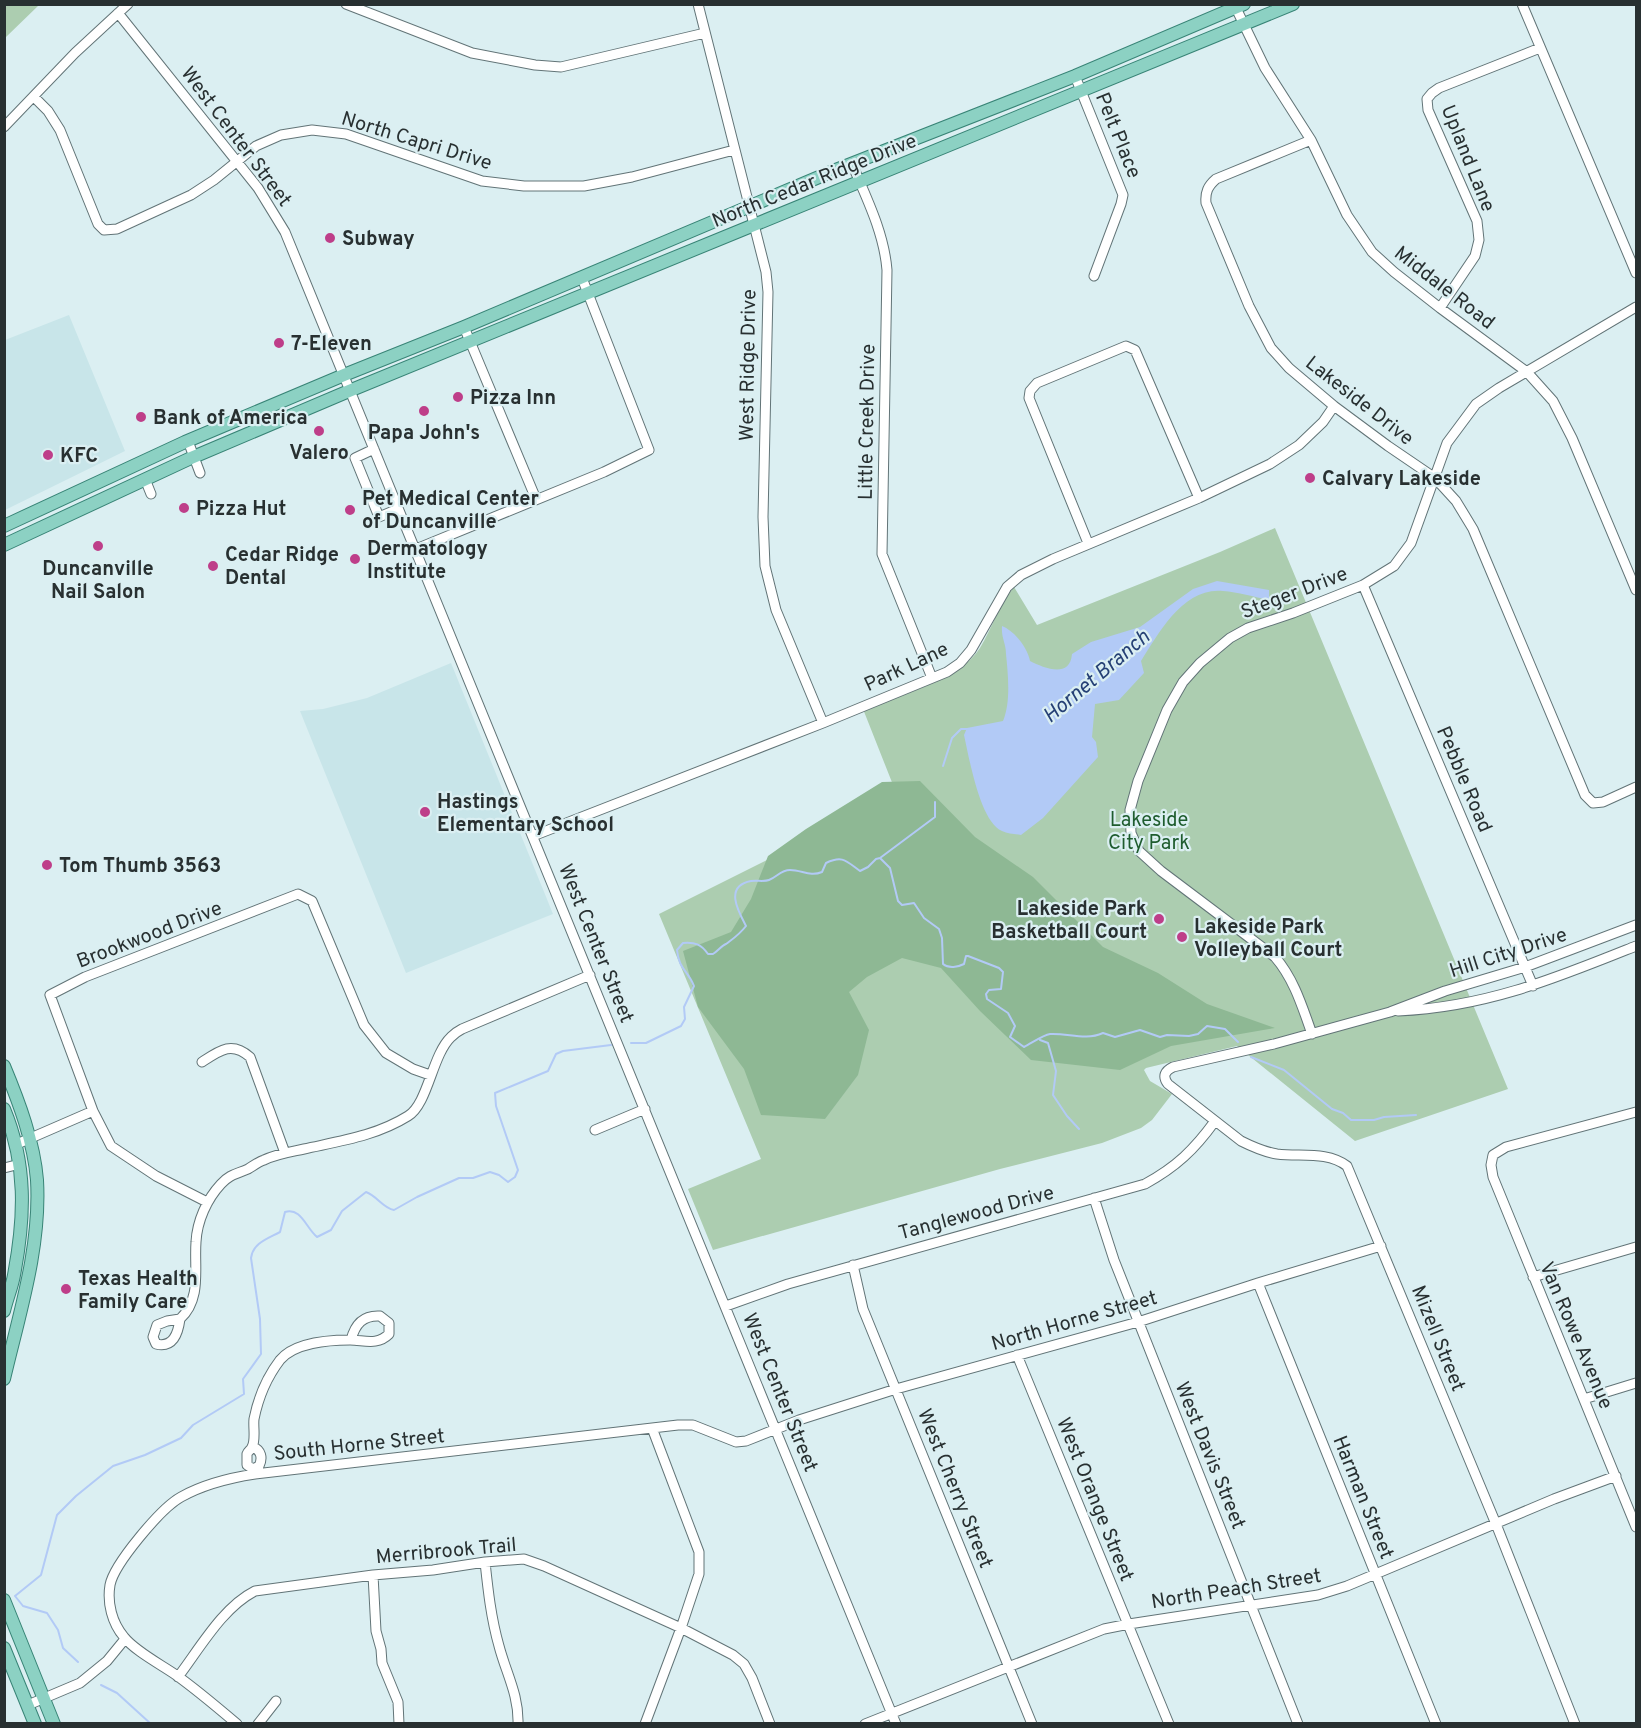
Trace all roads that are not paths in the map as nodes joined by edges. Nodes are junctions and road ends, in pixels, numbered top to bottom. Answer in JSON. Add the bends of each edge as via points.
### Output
{"nodes":[{"id":1,"x":128,"y":4,"type":"edge"},
{"id":2,"x":346,"y":4,"type":"edge"},
{"id":3,"x":698,"y":4,"type":"edge"},
{"id":4,"x":1293,"y":4,"type":"edge"},
{"id":5,"x":1522,"y":4,"type":"edge"},
{"id":6,"x":1238,"y":6,"type":"edge"},
{"id":7,"x":118,"y":13,"type":"junction"},
{"id":8,"x":1243,"y":24,"type":"junction"},
{"id":9,"x":705,"y":33,"type":"junction"},
{"id":10,"x":1540,"y":48,"type":"junction"},
{"id":11,"x":1075,"y":76,"type":"junction"},
{"id":12,"x":1082,"y":92,"type":"junction"},
{"id":13,"x":34,"y":97,"type":"junction"},
{"id":14,"x":4,"y":127,"type":"edge"},
{"id":15,"x":1311,"y":140,"type":"junction"},
{"id":16,"x":734,"y":150,"type":"junction"},
{"id":17,"x":237,"y":162,"type":"junction"},
{"id":18,"x":852,"y":164,"type":"junction"},
{"id":19,"x":860,"y":182,"type":"junction"},
{"id":20,"x":748,"y":208,"type":"junction"},
{"id":21,"x":753,"y":226,"type":"junction"},
{"id":22,"x":1636,"y":273,"type":"edge"},
{"id":23,"x":1094,"y":276,"type":"dead end"},
{"id":24,"x":582,"y":278,"type":"junction"},
{"id":25,"x":588,"y":294,"type":"junction"},
{"id":26,"x":1636,"y":307,"type":"edge"},
{"id":27,"x":1440,"y":308,"type":"junction"},
{"id":28,"x":464,"y":327,"type":"junction"},
{"id":29,"x":471,"y":342,"type":"junction"},
{"id":30,"x":1527,"y":372,"type":"junction"},
{"id":31,"x":344,"y":375,"type":"junction"},
{"id":32,"x":349,"y":391,"type":"junction"},
{"id":33,"x":1334,"y":405,"type":"junction"},
{"id":34,"x":188,"y":441,"type":"junction"},
{"id":35,"x":374,"y":450,"type":"junction"},
{"id":36,"x":194,"y":457,"type":"junction"},
{"id":37,"x":201,"y":473,"type":"dead end"},
{"id":38,"x":1436,"y":478,"type":"junction"},
{"id":39,"x":145,"y":479,"type":"junction"},
{"id":40,"x":151,"y":494,"type":"dead end"},
{"id":41,"x":1198,"y":498,"type":"junction"},
{"id":42,"x":536,"y":499,"type":"junction"},
{"id":43,"x":47,"y":506,"type":"junction"},
{"id":44,"x":398,"y":509,"type":"junction"},
{"id":45,"x":52,"y":522,"type":"junction"},
{"id":46,"x":4,"y":526,"type":"edge"},
{"id":47,"x":1088,"y":543,"type":"junction"},
{"id":48,"x":4,"y":545,"type":"edge"},
{"id":49,"x":416,"y":549,"type":"junction"},
{"id":50,"x":1363,"y":585,"type":"junction"},
{"id":51,"x":1636,"y":591,"type":"edge"},
{"id":52,"x":932,"y":678,"type":"junction"},
{"id":53,"x":823,"y":723,"type":"junction"},
{"id":54,"x":1636,"y":787,"type":"edge"},
{"id":55,"x":533,"y":836,"type":"junction"},
{"id":56,"x":1636,"y":925,"type":"edge"},
{"id":57,"x":1636,"y":945,"type":"edge"},
{"id":58,"x":1525,"y":968,"type":"junction"},
{"id":59,"x":590,"y":975,"type":"junction"},
{"id":60,"x":1533,"y":986,"type":"junction"},
{"id":61,"x":1390,"y":1012,"type":"junction"},
{"id":62,"x":1312,"y":1034,"type":"junction"},
{"id":63,"x":202,"y":1062,"type":"dead end"},
{"id":64,"x":4,"y":1066,"type":"edge"},
{"id":65,"x":430,"y":1075,"type":"junction"},
{"id":66,"x":1164,"y":1075,"type":"joint"},
{"id":67,"x":4,"y":1109,"type":"edge"},
{"id":68,"x":645,"y":1109,"type":"junction"},
{"id":69,"x":93,"y":1111,"type":"junction"},
{"id":70,"x":1636,"y":1112,"type":"edge"},
{"id":71,"x":1215,"y":1121,"type":"junction"},
{"id":72,"x":595,"y":1130,"type":"dead end"},
{"id":73,"x":29,"y":1139,"type":"junction"},
{"id":74,"x":16,"y":1144,"type":"junction"},
{"id":75,"x":285,"y":1153,"type":"junction"},
{"id":76,"x":20,"y":1164,"type":"junction"},
{"id":77,"x":4,"y":1168,"type":"edge"},
{"id":78,"x":1094,"y":1198,"type":"junction"},
{"id":79,"x":207,"y":1202,"type":"junction"},
{"id":80,"x":1381,"y":1246,"type":"junction"},
{"id":81,"x":1636,"y":1247,"type":"edge"},
{"id":82,"x":853,"y":1265,"type":"junction"},
{"id":83,"x":1533,"y":1277,"type":"junction"},
{"id":84,"x":1258,"y":1283,"type":"junction"},
{"id":85,"x":726,"y":1306,"type":"junction"},
{"id":86,"x":4,"y":1311,"type":"edge"},
{"id":87,"x":180,"y":1319,"type":"dead end"},
{"id":88,"x":1138,"y":1322,"type":"junction"},
{"id":89,"x":351,"y":1340,"type":"junction"},
{"id":90,"x":1017,"y":1355,"type":"junction"},
{"id":91,"x":4,"y":1379,"type":"edge"},
{"id":92,"x":1636,"y":1383,"type":"edge"},
{"id":93,"x":896,"y":1389,"type":"junction"},
{"id":94,"x":1584,"y":1399,"type":"junction"},
{"id":95,"x":652,"y":1428,"type":"junction"},
{"id":96,"x":776,"y":1428,"type":"junction"},
{"id":97,"x":255,"y":1471,"type":"junction"},
{"id":98,"x":1616,"y":1476,"type":"junction"},
{"id":99,"x":1635,"y":1522,"type":"edge"},
{"id":100,"x":1496,"y":1524,"type":"junction"},
{"id":101,"x":485,"y":1562,"type":"junction"},
{"id":102,"x":1375,"y":1573,"type":"junction"},
{"id":103,"x":373,"y":1575,"type":"junction"},
{"id":104,"x":4,"y":1600,"type":"edge"},
{"id":105,"x":1252,"y":1606,"type":"junction"},
{"id":106,"x":1129,"y":1624,"type":"junction"},
{"id":107,"x":681,"y":1628,"type":"junction"},
{"id":108,"x":125,"y":1639,"type":"junction"},
{"id":109,"x":4,"y":1648,"type":"edge"},
{"id":110,"x":1009,"y":1666,"type":"junction"},
{"id":111,"x":178,"y":1677,"type":"junction"},
{"id":112,"x":44,"y":1698,"type":"junction"},
{"id":113,"x":276,"y":1701,"type":"dead end"},
{"id":114,"x":28,"y":1704,"type":"junction"},
{"id":115,"x":892,"y":1712,"type":"junction"},
{"id":116,"x":35,"y":1724,"type":"edge"},
{"id":117,"x":54,"y":1724,"type":"edge"},
{"id":118,"x":237,"y":1724,"type":"edge"},
{"id":119,"x":258,"y":1724,"type":"edge"},
{"id":120,"x":399,"y":1724,"type":"edge"},
{"id":121,"x":518,"y":1724,"type":"edge"},
{"id":122,"x":645,"y":1724,"type":"edge"},
{"id":123,"x":770,"y":1724,"type":"edge"},
{"id":124,"x":865,"y":1724,"type":"edge"},
{"id":125,"x":896,"y":1724,"type":"edge"},
{"id":126,"x":1032,"y":1724,"type":"edge"},
{"id":127,"x":1169,"y":1724,"type":"edge"},
{"id":128,"x":1299,"y":1724,"type":"edge"},
{"id":129,"x":1436,"y":1724,"type":"edge"},
{"id":130,"x":1575,"y":1724,"type":"edge"}],
"edges":[{"from":1,"to":7,"type":"street"},
{"from":2,"to":9,"type":"street","via":[[472,53],[535,65],[561,67]]},
{"from":3,"to":9,"type":"street","name":"West Ridge Drive"},
{"from":4,"to":8,"type":"main road","name":"North Cedar Ridge Drive"},
{"from":5,"to":10,"type":"street"},
{"from":6,"to":8,"type":"street","name":"Middale Road"},
{"from":6,"to":11,"type":"main road","name":"North Cedar Ridge Drive"},
{"from":7,"to":13,"type":"street"},
{"from":7,"to":17,"type":"street","name":"West Center Street"},
{"from":8,"to":12,"type":"main road","name":"North Cedar Ridge Drive"},
{"from":8,"to":15,"type":"street","name":"Middale Road","via":[[1265,68]]},
{"from":9,"to":16,"type":"street","name":"West Ridge Drive"},
{"from":10,"to":22,"type":"street"},
{"from":10,"to":27,"type":"street","name":"Upland Lane","via":[[1439,88],[1427,99],[1428,110],[1477,221],[1479,240],[1475,256]]},
{"from":11,"to":12,"type":"street","name":"Pelt Place"},
{"from":11,"to":18,"type":"main road","name":"North Cedar Ridge Drive"},
{"from":12,"to":19,"type":"main road","name":"North Cedar Ridge Drive"},
{"from":12,"to":23,"type":"street","name":"Pelt Place","via":[[1123,195]]},
{"from":13,"to":14,"type":"street"},
{"from":13,"to":17,"type":"street","name":"North Capri Drive","via":[[60,130],[98,224],[104,230],[117,229],[191,195]]},
{"from":15,"to":27,"type":"street","name":"Middale Road","via":[[1347,215],[1372,252]]},
{"from":15,"to":33,"type":"street","name":"Lakeside Drive","via":[[1216,179],[1209,186],[1206,203],[1271,348]]},
{"from":16,"to":17,"type":"street","name":"North Capri Drive","via":[[633,177],[558,187],[482,181],[330,131],[281,135],[256,146]]},
{"from":16,"to":20,"type":"street","name":"West Ridge Drive"},
{"from":17,"to":31,"type":"street","name":"West Center Street","via":[[282,225]]},
{"from":18,"to":19,"type":"street","name":"Little Creek Drive"},
{"from":18,"to":20,"type":"main road","name":"North Cedar Ridge Drive"},
{"from":19,"to":21,"type":"main road","name":"North Cedar Ridge Drive"},
{"from":19,"to":52,"type":"street","name":"Little Creek Drive","via":[[886,252],[882,554]]},
{"from":20,"to":21,"type":"street","name":"West Ridge Drive"},
{"from":20,"to":24,"type":"main road","name":"North Cedar Ridge Drive"},
{"from":21,"to":25,"type":"main road","name":"North Cedar Ridge Drive"},
{"from":21,"to":53,"type":"street","name":"West Ridge Drive","via":[[768,292],[765,566],[776,610]]},
{"from":24,"to":25,"type":"street"},
{"from":24,"to":28,"type":"main road","name":"North Cedar Ridge Drive"},
{"from":25,"to":29,"type":"main road","name":"North Cedar Ridge Drive"},
{"from":25,"to":42,"type":"street","via":[[649,450]]},
{"from":26,"to":30,"type":"street","name":"Steger Drive"},
{"from":27,"to":30,"type":"street","name":"Middale Road"},
{"from":28,"to":29,"type":"street"},
{"from":28,"to":31,"type":"main road","name":"North Cedar Ridge Drive"},
{"from":29,"to":32,"type":"main road","name":"North Cedar Ridge Drive"},
{"from":29,"to":42,"type":"street"},
{"from":30,"to":38,"type":"street","name":"Steger Drive","via":[[1476,404],[1447,443]]},
{"from":30,"to":51,"type":"street","name":"Middale Road","via":[[1562,417]]},
{"from":31,"to":32,"type":"street","name":"West Center Street"},
{"from":31,"to":34,"type":"main road","name":"North Cedar Ridge Drive"},
{"from":32,"to":35,"type":"street","name":"West Center Street"},
{"from":32,"to":36,"type":"main road","name":"North Cedar Ridge Drive"},
{"from":33,"to":38,"type":"street","name":"Lakeside Drive"},
{"from":33,"to":41,"type":"street","name":"Park Lane","via":[[1299,445],[1270,464]]},
{"from":34,"to":36,"type":"street"},
{"from":34,"to":43,"type":"main road","name":"North Cedar Ridge Drive"},
{"from":35,"to":44,"type":"street","name":"West Center Street"},
{"from":35,"to":44,"type":"street","via":[[355,458],[379,517]]},
{"from":36,"to":37,"type":"street"},
{"from":36,"to":39,"type":"main road","name":"North Cedar Ridge Drive"},
{"from":38,"to":50,"type":"street","name":"Steger Drive","via":[[1411,543],[1383,573]]},
{"from":38,"to":54,"type":"street","name":"Lakeside Drive","via":[[1473,529],[1585,795],[1593,802],[1603,802]]},
{"from":39,"to":40,"type":"street"},
{"from":39,"to":45,"type":"main road","name":"North Cedar Ridge Drive"},
{"from":41,"to":47,"type":"street","name":"Park Lane"},
{"from":41,"to":47,"type":"street","via":[[1135,350],[1126,346],[1080,364],[1037,383],[1029,398]]},
{"from":42,"to":49,"type":"street"},
{"from":43,"to":45,"type":"main road"},
{"from":43,"to":46,"type":"main road","name":"North Cedar Ridge Drive"},
{"from":44,"to":49,"type":"street","name":"West Center Street"},
{"from":45,"to":48,"type":"main road","name":"North Cedar Ridge Drive"},
{"from":47,"to":52,"type":"street","name":"Park Lane","via":[[1021,575],[1007,587],[984,630],[960,663]]},
{"from":49,"to":55,"type":"street","name":"West Center Street"},
{"from":50,"to":58,"type":"street","name":"Pebble Road"},
{"from":50,"to":62,"type":"street","name":"Steger Drive","via":[[1248,628],[1200,663],[1167,710],[1130,810],[1131,833],[1139,851],[1275,957],[1286,970]]},
{"from":52,"to":53,"type":"street","name":"Park Lane"},
{"from":53,"to":55,"type":"street","name":"Park Lane"},
{"from":55,"to":59,"type":"street","name":"West Center Street"},
{"from":56,"to":58,"type":"street","name":"Hill City Drive"},
{"from":57,"to":60,"type":"street","name":"Hill City Drive"},
{"from":58,"to":60,"type":"street","name":"Pebble Road"},
{"from":58,"to":61,"type":"street","name":"Hill City Drive"},
{"from":59,"to":65,"type":"street","via":[[462,1029],[449,1038]]},
{"from":59,"to":68,"type":"street","name":"West Center Street"},
{"from":60,"to":61,"type":"street","name":"Hill City Drive","via":[[1471,1004]]},
{"from":61,"to":62,"type":"street","name":"Hill City Drive"},
{"from":62,"to":66,"type":"street","name":"Hill City Drive","via":[[1173,1067]]},
{"from":63,"to":75,"type":"street","via":[[232,1048],[241,1049],[250,1057]]},
{"from":64,"to":73,"type":"main road"},
{"from":65,"to":69,"type":"street","name":"Brookwood Drive","via":[[386,1053],[364,1025],[312,901],[298,894],[85,977],[50,995]]},
{"from":65,"to":75,"type":"street","via":[[417,1108],[387,1128]]},
{"from":66,"to":71,"type":"street","name":"Mizell Street","via":[[1168,1084]]},
{"from":67,"to":74,"type":"main road"},
{"from":68,"to":72,"type":"street"},
{"from":68,"to":85,"type":"street","name":"West Center Street"},
{"from":69,"to":73,"type":"street"},
{"from":69,"to":79,"type":"street","name":"Brookwood Drive","via":[[111,1146],[156,1176]]},
{"from":70,"to":83,"type":"street","name":"Van Rowe Avenue","via":[[1506,1147],[1493,1155],[1493,1177]]},
{"from":71,"to":78,"type":"street","name":"Tanglewood Drive","via":[[1189,1154],[1163,1174],[1145,1184]]},
{"from":71,"to":80,"type":"street","name":"Mizell Street","via":[[1241,1141],[1265,1151],[1331,1157],[1347,1166]]},
{"from":73,"to":74,"type":"street"},
{"from":73,"to":91,"type":"main road","via":[[37,1180],[36,1224]]},
{"from":74,"to":76,"type":"main road"},
{"from":75,"to":79,"type":"street","via":[[236,1172]]},
{"from":76,"to":77,"type":"street"},
{"from":76,"to":86,"type":"main road","via":[[23,1212],[14,1275]]},
{"from":78,"to":82,"type":"street","name":"Tanglewood Drive"},
{"from":78,"to":88,"type":"street","name":"West Davis Street"},
{"from":79,"to":87,"type":"street","via":[[197,1231],[193,1304]]},
{"from":80,"to":84,"type":"street","name":"North Horne Street"},
{"from":80,"to":100,"type":"street","name":"Mizell Street"},
{"from":81,"to":83,"type":"street"},
{"from":82,"to":85,"type":"street","name":"Tanglewood Drive"},
{"from":82,"to":93,"type":"street","name":"West Cherry Street","via":[[863,1309]]},
{"from":83,"to":94,"type":"street","name":"Van Rowe Avenue"},
{"from":84,"to":88,"type":"street","name":"North Horne Street"},
{"from":84,"to":102,"type":"street","name":"Harman Street"},
{"from":85,"to":96,"type":"street","name":"West Center Street"},
{"from":88,"to":90,"type":"street","name":"North Horne Street"},
{"from":88,"to":105,"type":"street","name":"West Davis Street"},
{"from":89,"to":89,"type":"street","via":[[361,1320],[380,1316],[389,1323],[385,1339]]},
{"from":89,"to":97,"type":"street","via":[[302,1346],[281,1359],[259,1402],[253,1447],[261,1456]]},
{"from":90,"to":93,"type":"street","name":"North Horne Street"},
{"from":90,"to":106,"type":"street","name":"West Orange Street"},
{"from":92,"to":94,"type":"street"},
{"from":93,"to":96,"type":"street","name":"North Horne Street"},
{"from":93,"to":110,"type":"street","name":"West Cherry Street"},
{"from":94,"to":98,"type":"street","name":"Van Rowe Avenue"},
{"from":95,"to":96,"type":"street","name":"South Horne Street","via":[[693,1425],[736,1442]]},
{"from":95,"to":97,"type":"street","name":"South Horne Street"},
{"from":95,"to":107,"type":"street","via":[[699,1552],[699,1574]]},
{"from":96,"to":115,"type":"street","name":"West Center Street"},
{"from":97,"to":108,"type":"street","name":"South Horne Street","via":[[212,1483],[180,1498],[143,1534],[114,1572],[110,1584],[109,1604]]},
{"from":98,"to":99,"type":"street","name":"Van Rowe Avenue"},
{"from":98,"to":100,"type":"street","name":"North Peach Street"},
{"from":100,"to":102,"type":"street","name":"North Peach Street"},
{"from":100,"to":130,"type":"street","name":"Mizell Street"},
{"from":101,"to":103,"type":"street","name":"Merribrook Trail"},
{"from":101,"to":107,"type":"street","name":"Merribrook Trail","via":[[524,1560],[544,1566]]},
{"from":101,"to":121,"type":"street","via":[[492,1619],[504,1667],[515,1690]]},
{"from":102,"to":105,"type":"street","name":"North Peach Street","via":[[1318,1595]]},
{"from":102,"to":129,"type":"street","name":"Harman Street"},
{"from":103,"to":111,"type":"street","name":"Merribrook Trail","via":[[255,1591],[228,1610]]},
{"from":103,"to":120,"type":"street","via":[[376,1631],[382,1664],[398,1702]]},
{"from":104,"to":112,"type":"main road"},
{"from":105,"to":106,"type":"street","name":"North Peach Street"},
{"from":105,"to":128,"type":"street","name":"West Davis Street"},
{"from":106,"to":110,"type":"street","name":"North Peach Street","via":[[1094,1632]]},
{"from":106,"to":127,"type":"street","name":"West Orange Street"},
{"from":107,"to":122,"type":"street"},
{"from":107,"to":123,"type":"street","name":"Merribrook Trail","via":[[744,1664]]},
{"from":108,"to":111,"type":"street","name":"South Horne Street"},
{"from":108,"to":112,"type":"street","via":[[80,1683]]},
{"from":109,"to":114,"type":"main road"},
{"from":110,"to":115,"type":"street","name":"North Peach Street"},
{"from":110,"to":126,"type":"street","name":"West Cherry Street"},
{"from":111,"to":118,"type":"street"},
{"from":112,"to":114,"type":"street"},
{"from":112,"to":117,"type":"main road"},
{"from":113,"to":119,"type":"street"},
{"from":114,"to":116,"type":"main road"},
{"from":115,"to":124,"type":"street","name":"North Peach Street"},
{"from":115,"to":125,"type":"street","name":"West Center Street"}]}
